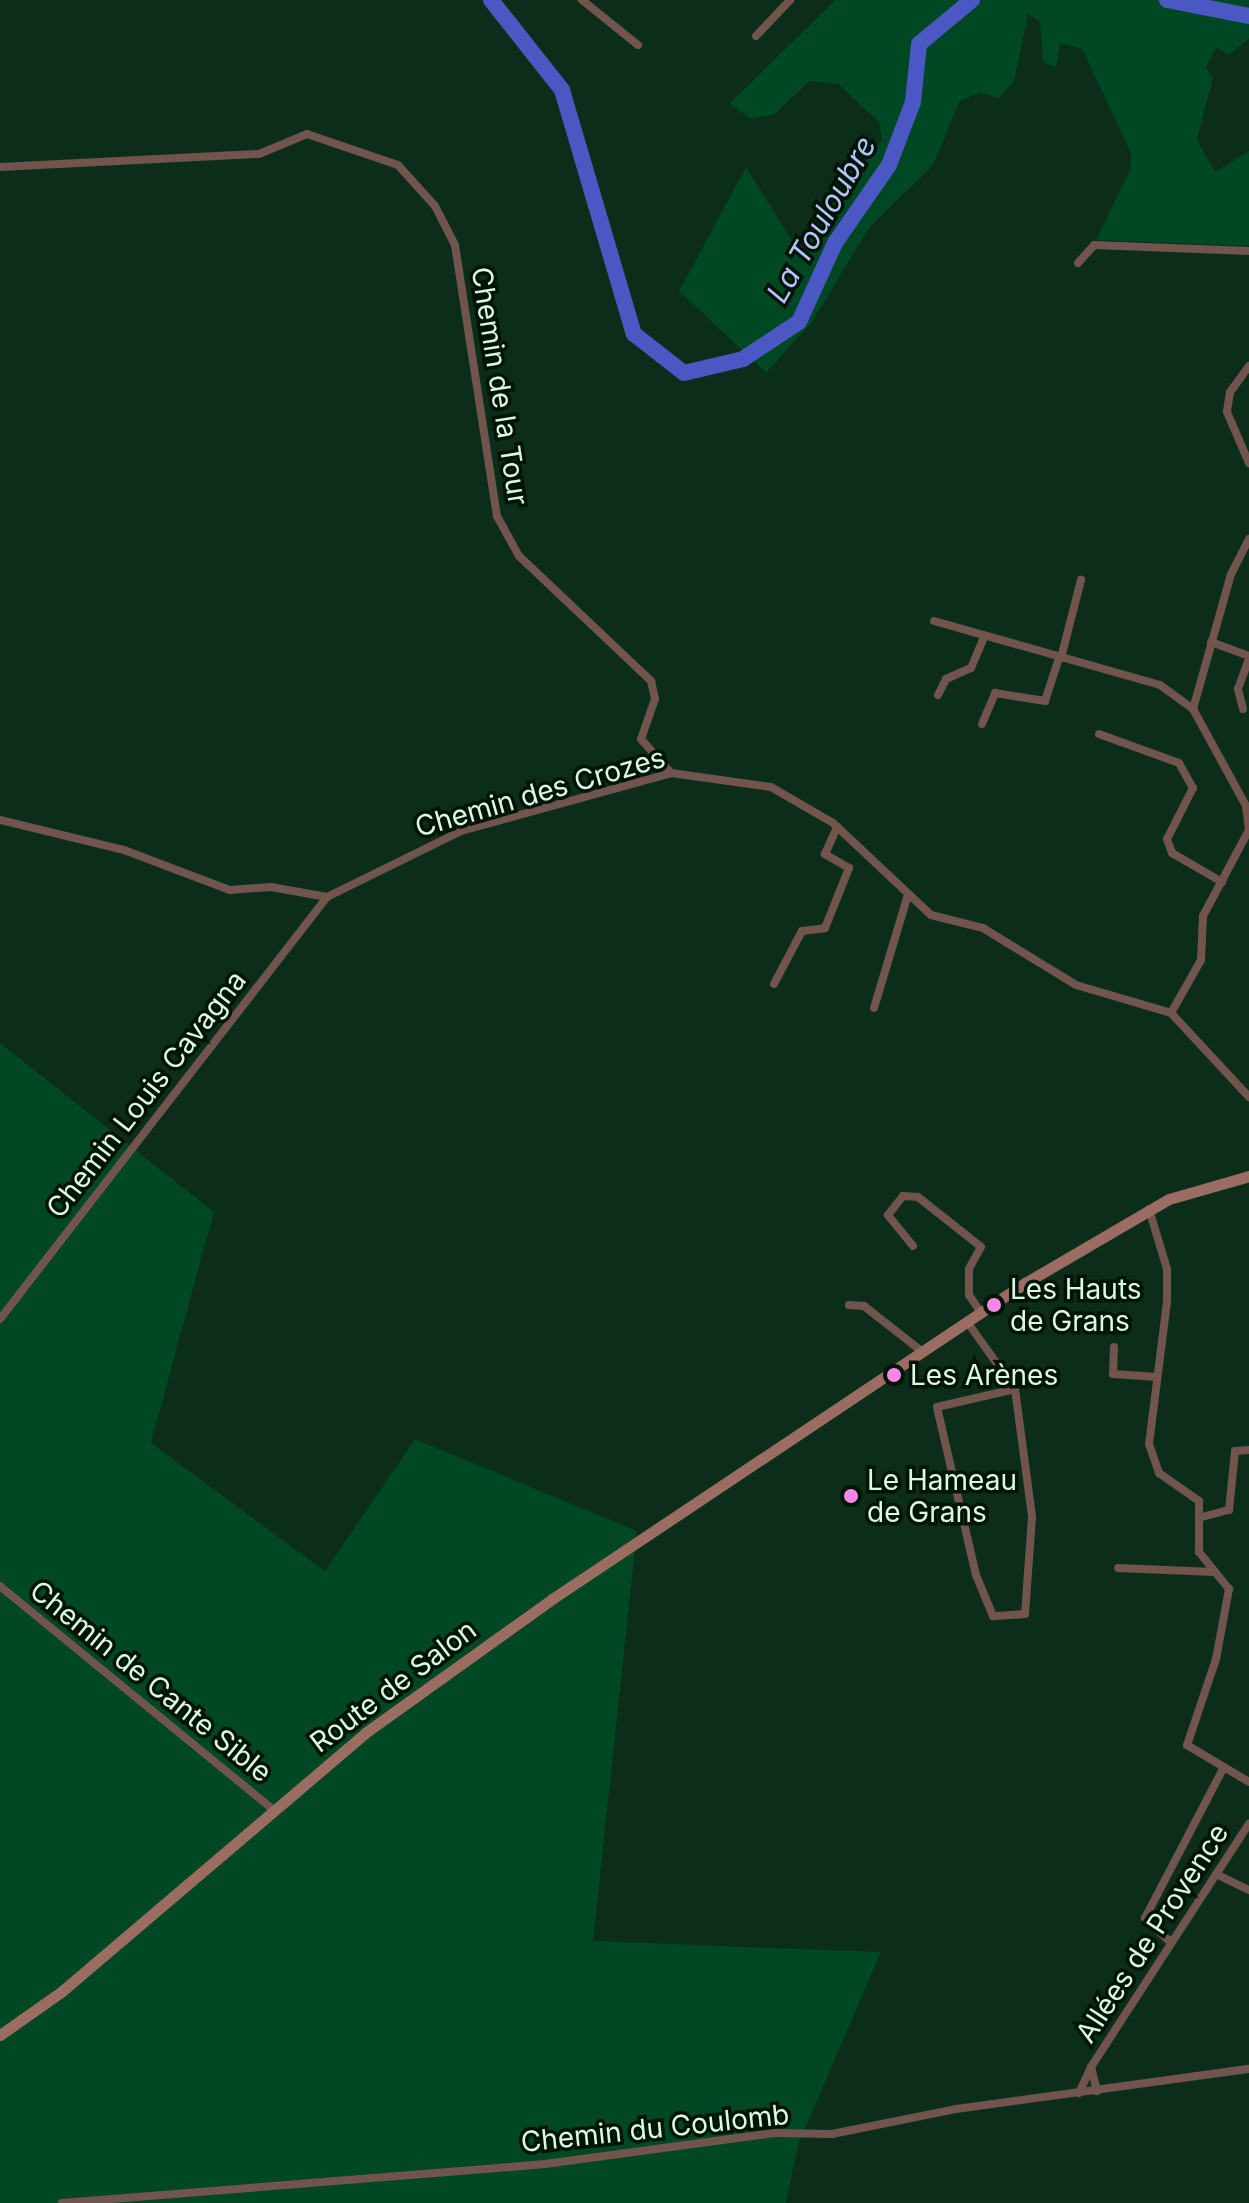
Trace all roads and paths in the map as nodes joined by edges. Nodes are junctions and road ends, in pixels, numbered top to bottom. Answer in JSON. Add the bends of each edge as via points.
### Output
{"nodes":[{"id":1,"x":582,"y":0,"type":"edge"},
{"id":2,"x":790,"y":0,"type":"edge"},
{"id":3,"x":756,"y":36,"type":"dead end"},
{"id":4,"x":638,"y":45,"type":"dead end"},
{"id":5,"x":0,"y":167,"type":"edge"},
{"id":6,"x":1249,"y":251,"type":"edge"},
{"id":7,"x":1078,"y":263,"type":"dead end"},
{"id":8,"x":1249,"y":366,"type":"edge"},
{"id":9,"x":1249,"y":463,"type":"edge"},
{"id":10,"x":1249,"y":539,"type":"edge"},
{"id":11,"x":1237,"y":563,"type":"junction"},
{"id":12,"x":1249,"y":564,"type":"edge"},
{"id":13,"x":1081,"y":580,"type":"dead end"},
{"id":14,"x":934,"y":621,"type":"dead end"},
{"id":15,"x":984,"y":638,"type":"junction"},
{"id":16,"x":1211,"y":642,"type":"junction"},
{"id":17,"x":1249,"y":657,"type":"edge"},
{"id":18,"x":1060,"y":658,"type":"junction"},
{"id":19,"x":938,"y":695,"type":"dead end"},
{"id":20,"x":1193,"y":709,"type":"junction"},
{"id":21,"x":1243,"y":709,"type":"dead end"},
{"id":22,"x":982,"y":724,"type":"dead end"},
{"id":23,"x":1099,"y":734,"type":"dead end"},
{"id":24,"x":671,"y":773,"type":"junction"},
{"id":25,"x":1248,"y":806,"type":"edge"},
{"id":26,"x":0,"y":820,"type":"edge"},
{"id":27,"x":837,"y":827,"type":"junction"},
{"id":28,"x":1249,"y":829,"type":"edge"},
{"id":29,"x":1222,"y":882,"type":"junction"},
{"id":30,"x":908,"y":895,"type":"junction"},
{"id":31,"x":327,"y":897,"type":"junction"},
{"id":32,"x":774,"y":984,"type":"dead end"},
{"id":33,"x":874,"y":1008,"type":"dead end"},
{"id":34,"x":1171,"y":1013,"type":"junction"},
{"id":35,"x":1249,"y":1097,"type":"edge"},
{"id":36,"x":1249,"y":1176,"type":"edge"},
{"id":37,"x":1149,"y":1209,"type":"junction"},
{"id":38,"x":913,"y":1246,"type":"dead end"},
{"id":39,"x":849,"y":1305,"type":"dead end"},
{"id":40,"x":981,"y":1313,"type":"junction"},
{"id":41,"x":0,"y":1319,"type":"edge"},
{"id":42,"x":968,"y":1323,"type":"junction"},
{"id":43,"x":1114,"y":1347,"type":"dead end"},
{"id":44,"x":925,"y":1354,"type":"junction"},
{"id":45,"x":1157,"y":1377,"type":"junction"},
{"id":46,"x":1015,"y":1389,"type":"junction"},
{"id":47,"x":1249,"y":1450,"type":"edge"},
{"id":48,"x":1202,"y":1517,"type":"junction"},
{"id":49,"x":1118,"y":1568,"type":"dead end"},
{"id":50,"x":1219,"y":1572,"type":"junction"},
{"id":51,"x":0,"y":1586,"type":"edge"},
{"id":52,"x":1223,"y":1769,"type":"junction"},
{"id":53,"x":1249,"y":1782,"type":"edge"},
{"id":54,"x":275,"y":1811,"type":"junction"},
{"id":55,"x":1249,"y":1824,"type":"edge"},
{"id":56,"x":1216,"y":1874,"type":"junction"},
{"id":57,"x":1249,"y":1890,"type":"edge"},
{"id":58,"x":1170,"y":1942,"type":"junction"},
{"id":59,"x":0,"y":2035,"type":"edge"},
{"id":60,"x":1091,"y":2067,"type":"junction"},
{"id":61,"x":1249,"y":2069,"type":"edge"},
{"id":62,"x":1097,"y":2091,"type":"junction"},
{"id":63,"x":1079,"y":2093,"type":"junction"},
{"id":64,"x":62,"y":2203,"type":"edge"}],
"edges":[{"from":1,"to":4,"type":"street"},
{"from":2,"to":3,"type":"street"},
{"from":5,"to":24,"type":"street","name":"Chemin de la Tour","via":[[259,154],[307,134],[398,165],[435,206],[455,245],[497,516],[519,556],[651,681],[655,699],[641,739]]},
{"from":6,"to":7,"type":"street","via":[[1094,245]]},
{"from":8,"to":9,"type":"street","via":[[1230,392],[1227,412]]},
{"from":10,"to":11,"type":"street"},
{"from":11,"to":12,"type":"street"},
{"from":11,"to":16,"type":"street"},
{"from":13,"to":18,"type":"street"},
{"from":14,"to":15,"type":"street"},
{"from":15,"to":18,"type":"street"},
{"from":15,"to":19,"type":"street","via":[[971,668],[946,679]]},
{"from":16,"to":17,"type":"street"},
{"from":16,"to":20,"type":"street"},
{"from":17,"to":21,"type":"street","via":[[1238,689]]},
{"from":18,"to":20,"type":"street","via":[[1160,685]]},
{"from":18,"to":22,"type":"street","via":[[1045,701],[995,693]]},
{"from":20,"to":25,"type":"street"},
{"from":23,"to":29,"type":"street","via":[[1179,763],[1193,788],[1167,839],[1172,853]]},
{"from":24,"to":27,"type":"street","name":"Chemin des Crozes","via":[[754,781]]},
{"from":24,"to":31,"type":"street","name":"Chemin des Crozes","via":[[461,831]]},
{"from":25,"to":28,"type":"street"},
{"from":26,"to":31,"type":"street","via":[[124,850],[230,890],[271,887]]},
{"from":27,"to":30,"type":"street","name":"Chemin des Crozes"},
{"from":27,"to":32,"type":"street","via":[[825,854],[849,868],[825,928],[802,931]]},
{"from":28,"to":29,"type":"street"},
{"from":29,"to":34,"type":"street","via":[[1203,916],[1201,960]]},
{"from":30,"to":33,"type":"street"},
{"from":30,"to":34,"type":"street","name":"Chemin des Crozes","via":[[931,915],[983,928],[1076,985]]},
{"from":31,"to":41,"type":"street","name":"Chemin Louis Cavagna"},
{"from":34,"to":35,"type":"street"},
{"from":36,"to":37,"type":"street","name":"Route de Salon"},
{"from":37,"to":40,"type":"street","name":"Route de Salon"},
{"from":37,"to":45,"type":"street","via":[[1167,1269]]},
{"from":38,"to":40,"type":"street","via":[[888,1215],[903,1196],[918,1197],[981,1247],[969,1269],[969,1295]]},
{"from":39,"to":44,"type":"street","via":[[864,1306]]},
{"from":40,"to":42,"type":"street","name":"Route de Salon"},
{"from":42,"to":44,"type":"street","name":"Route de Salon"},
{"from":42,"to":46,"type":"street"},
{"from":43,"to":45,"type":"street","via":[[1113,1374]]},
{"from":44,"to":54,"type":"street","name":"Route de Salon","via":[[407,1699]]},
{"from":45,"to":48,"type":"street","via":[[1149,1444],[1154,1466],[1192,1492]]},
{"from":46,"to":46,"type":"street","via":[[937,1407],[976,1575],[993,1616],[1025,1614],[1032,1517]]},
{"from":47,"to":48,"type":"street","via":[[1235,1451],[1229,1510]]},
{"from":48,"to":50,"type":"street","via":[[1199,1552]]},
{"from":49,"to":50,"type":"street"},
{"from":50,"to":52,"type":"street","via":[[1229,1589],[1223,1630],[1187,1745]]},
{"from":51,"to":54,"type":"street","name":"Chemin de Cante Sible"},
{"from":52,"to":53,"type":"street"},
{"from":52,"to":58,"type":"street","via":[[1145,1918]]},
{"from":54,"to":59,"type":"street","name":"Route de Salon"},
{"from":55,"to":56,"type":"street","name":"Allées de Provence"},
{"from":56,"to":57,"type":"street"},
{"from":56,"to":58,"type":"street","name":"Allées de Provence"},
{"from":58,"to":60,"type":"street","name":"Allées de Provence"},
{"from":60,"to":62,"type":"street","name":"Allées de Provence"},
{"from":60,"to":63,"type":"street","name":"Allées de Provence"},
{"from":61,"to":62,"type":"street","name":"Chemin du Coulomb"},
{"from":62,"to":63,"type":"street","name":"Chemin du Coulomb"},
{"from":63,"to":64,"type":"street","name":"Chemin du Coulomb","via":[[832,2134],[775,2133],[545,2164]]}]}
